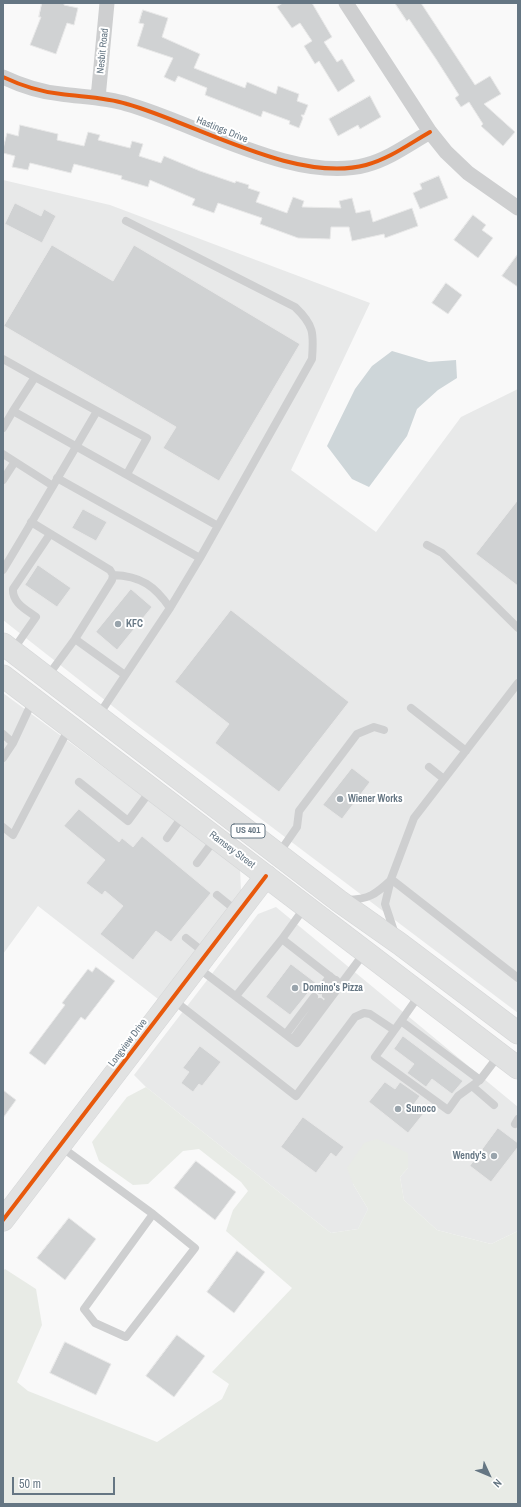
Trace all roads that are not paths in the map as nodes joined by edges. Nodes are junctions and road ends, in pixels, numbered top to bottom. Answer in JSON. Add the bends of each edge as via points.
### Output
{"nodes":[{"id":1,"x":107,"y":3,"type":"edge"},
{"id":2,"x":346,"y":3,"type":"edge"},
{"id":3,"x":3,"y":77,"type":"edge"},
{"id":4,"x":98,"y":98,"type":"junction"},
{"id":5,"x":430,"y":132,"type":"junction"},
{"id":6,"x":518,"y":208,"type":"edge"},
{"id":7,"x":126,"y":221,"type":"dead end"},
{"id":8,"x":3,"y":359,"type":"edge"},
{"id":9,"x":35,"y":377,"type":"junction"},
{"id":10,"x":13,"y":411,"type":"junction"},
{"id":11,"x":97,"y":411,"type":"junction"},
{"id":12,"x":3,"y":428,"type":"edge"},
{"id":13,"x":77,"y":445,"type":"junction"},
{"id":14,"x":3,"y":454,"type":"edge"},
{"id":15,"x":14,"y":462,"type":"junction"},
{"id":16,"x":127,"y":474,"type":"junction"},
{"id":17,"x":3,"y":480,"type":"edge"},
{"id":18,"x":55,"y":482,"type":"junction"},
{"id":19,"x":31,"y":522,"type":"junction"},
{"id":20,"x":218,"y":526,"type":"junction"},
{"id":21,"x":50,"y":534,"type":"junction"},
{"id":22,"x":427,"y":545,"type":"dead end"},
{"id":23,"x":200,"y":558,"type":"junction"},
{"id":24,"x":3,"y":570,"type":"edge"},
{"id":25,"x":114,"y":575,"type":"junction"},
{"id":26,"x":170,"y":608,"type":"junction"},
{"id":27,"x":518,"y":628,"type":"edge"},
{"id":28,"x":75,"y":639,"type":"junction"},
{"id":29,"x":8,"y":647,"type":"edge"},
{"id":30,"x":125,"y":675,"type":"junction"},
{"id":31,"x":3,"y":676,"type":"edge"},
{"id":32,"x":46,"y":678,"type":"junction"},
{"id":33,"x":518,"y":683,"type":"edge"},
{"id":34,"x":34,"y":700,"type":"junction"},
{"id":35,"x":411,"y":708,"type":"dead end"},
{"id":36,"x":98,"y":717,"type":"junction"},
{"id":37,"x":70,"y":727,"type":"junction"},
{"id":38,"x":384,"y":730,"type":"dead end"},
{"id":39,"x":3,"y":734,"type":"edge"},
{"id":40,"x":13,"y":742,"type":"junction"},
{"id":41,"x":466,"y":751,"type":"junction"},
{"id":42,"x":3,"y":758,"type":"edge"},
{"id":43,"x":429,"y":767,"type":"dead end"},
{"id":44,"x":444,"y":779,"type":"junction"},
{"id":45,"x":79,"y":782,"type":"dead end"},
{"id":46,"x":151,"y":789,"type":"junction"},
{"id":47,"x":184,"y":814,"type":"junction"},
{"id":48,"x":3,"y":827,"type":"edge"},
{"id":49,"x":167,"y":838,"type":"dead end"},
{"id":50,"x":216,"y":838,"type":"junction"},
{"id":51,"x":278,"y":854,"type":"junction"},
{"id":52,"x":198,"y":863,"type":"dead end"},
{"id":53,"x":266,"y":876,"type":"junction"},
{"id":54,"x":391,"y":879,"type":"junction"},
{"id":55,"x":217,"y":895,"type":"dead end"},
{"id":56,"x":339,"y":901,"type":"junction"},
{"id":57,"x":306,"y":906,"type":"junction"},
{"id":58,"x":238,"y":912,"type":"junction"},
{"id":59,"x":186,"y":938,"type":"dead end"},
{"id":60,"x":282,"y":939,"type":"junction"},
{"id":61,"x":400,"y":944,"type":"junction"},
{"id":62,"x":365,"y":952,"type":"junction"},
{"id":63,"x":201,"y":960,"type":"junction"},
{"id":64,"x":518,"y":978,"type":"edge"},
{"id":65,"x":336,"y":980,"type":"junction"},
{"id":66,"x":323,"y":992,"type":"dead end"},
{"id":67,"x":420,"y":994,"type":"junction"},
{"id":68,"x":236,"y":996,"type":"junction"},
{"id":69,"x":171,"y":999,"type":"junction"},
{"id":70,"x":317,"y":999,"type":"dead end"},
{"id":71,"x":401,"y":1021,"type":"junction"},
{"id":72,"x":394,"y":1030,"type":"junction"},
{"id":73,"x":518,"y":1033,"type":"edge"},
{"id":74,"x":290,"y":1037,"type":"junction"},
{"id":75,"x":500,"y":1054,"type":"junction"},
{"id":76,"x":518,"y":1068,"type":"edge"},
{"id":77,"x":480,"y":1080,"type":"junction"},
{"id":78,"x":472,"y":1086,"type":"junction"},
{"id":79,"x":494,"y":1105,"type":"dead end"},
{"id":80,"x":60,"y":1145,"type":"junction"},
{"id":81,"x":153,"y":1214,"type":"junction"},
{"id":82,"x":3,"y":1220,"type":"edge"}],
"edges":[{"from":1,"to":4,"type":"street","name":"Nesbit Road"},
{"from":2,"to":5,"type":"street"},
{"from":3,"to":4,"type":"street","name":"Hastings Drive","via":[[59,94]]},
{"from":4,"to":5,"type":"street","name":"Hastings Drive","via":[[155,112],[292,164],[332,170],[350,169],[382,160]]},
{"from":5,"to":6,"type":"street","via":[[468,173]]},
{"from":7,"to":20,"type":"lane","via":[[295,307],[307,319],[314,338],[312,359]]},
{"from":8,"to":9,"type":"lane"},
{"from":9,"to":10,"type":"lane"},
{"from":9,"to":11,"type":"lane"},
{"from":10,"to":12,"type":"lane"},
{"from":10,"to":13,"type":"lane"},
{"from":11,"to":13,"type":"lane"},
{"from":11,"to":16,"type":"lane","via":[[147,438]]},
{"from":13,"to":16,"type":"lane"},
{"from":13,"to":18,"type":"lane"},
{"from":14,"to":15,"type":"lane"},
{"from":15,"to":17,"type":"lane"},
{"from":15,"to":18,"type":"lane"},
{"from":16,"to":20,"type":"lane"},
{"from":18,"to":19,"type":"lane"},
{"from":18,"to":23,"type":"lane"},
{"from":19,"to":21,"type":"lane"},
{"from":19,"to":24,"type":"lane"},
{"from":20,"to":23,"type":"lane"},
{"from":21,"to":25,"type":"lane","via":[[110,570]]},
{"from":21,"to":29,"type":"lane","via":[[13,589],[15,601],[36,617]]},
{"from":22,"to":27,"type":"lane","via":[[442,553]]},
{"from":23,"to":26,"type":"lane"},
{"from":25,"to":26,"type":"lane","via":[[140,579],[163,598]]},
{"from":25,"to":28,"type":"lane"},
{"from":26,"to":30,"type":"lane"},
{"from":28,"to":30,"type":"lane"},
{"from":28,"to":32,"type":"lane"},
{"from":29,"to":32,"type":"main road","number":"US 401"},
{"from":30,"to":36,"type":"lane"},
{"from":31,"to":34,"type":"main road","name":"Ramsey Street","number":"US 401"},
{"from":32,"to":36,"type":"main road","number":"US 401"},
{"from":33,"to":41,"type":"lane"},
{"from":34,"to":37,"type":"main road","name":"Ramsey Street","number":"US 401"},
{"from":34,"to":40,"type":"lane"},
{"from":35,"to":41,"type":"lane"},
{"from":36,"to":51,"type":"main road","number":"US 401"},
{"from":37,"to":46,"type":"main road","name":"Ramsey Street","number":"US 401"},
{"from":37,"to":48,"type":"lane","via":[[13,835]]},
{"from":38,"to":51,"type":"lane","via":[[374,727],[357,734],[298,811],[297,827]]},
{"from":39,"to":40,"type":"lane"},
{"from":40,"to":42,"type":"lane"},
{"from":41,"to":44,"type":"lane"},
{"from":43,"to":44,"type":"lane"},
{"from":44,"to":54,"type":"lane","via":[[414,818]]},
{"from":45,"to":46,"type":"lane","via":[[128,821]]},
{"from":46,"to":47,"type":"main road","name":"Ramsey Street","number":"US 401"},
{"from":47,"to":49,"type":"lane"},
{"from":47,"to":50,"type":"main road","name":"Ramsey Street","number":"US 401"},
{"from":50,"to":52,"type":"lane"},
{"from":50,"to":53,"type":"main road","name":"Ramsey Street","number":"US 401"},
{"from":51,"to":56,"type":"main road","number":"US 401"},
{"from":53,"to":57,"type":"main road","name":"Ramsey Street","number":"US 401"},
{"from":53,"to":58,"type":"main road","name":"Longview Drive"},
{"from":54,"to":56,"type":"lane","via":[[375,895]]},
{"from":54,"to":61,"type":"lane","via":[[385,904]]},
{"from":54,"to":64,"type":"lane"},
{"from":55,"to":58,"type":"lane"},
{"from":56,"to":61,"type":"main road","number":"US 401"},
{"from":57,"to":60,"type":"lane"},
{"from":57,"to":62,"type":"main road","name":"Ramsey Street","number":"US 401"},
{"from":58,"to":63,"type":"main road","name":"Longview Drive"},
{"from":59,"to":63,"type":"lane"},
{"from":60,"to":65,"type":"lane"},
{"from":60,"to":68,"type":"lane"},
{"from":61,"to":73,"type":"main road","number":"US 401"},
{"from":62,"to":65,"type":"lane"},
{"from":62,"to":67,"type":"main road","name":"Ramsey Street","number":"US 401"},
{"from":63,"to":68,"type":"lane"},
{"from":63,"to":69,"type":"main road","name":"Longview Drive"},
{"from":65,"to":66,"type":"lane"},
{"from":65,"to":74,"type":"lane","via":[[298,1042]]},
{"from":67,"to":71,"type":"lane"},
{"from":67,"to":75,"type":"main road","name":"Ramsey Street","number":"US 401"},
{"from":68,"to":74,"type":"lane"},
{"from":69,"to":72,"type":"lane","via":[[296,1096],[355,1017],[364,1013],[370,1014]]},
{"from":69,"to":80,"type":"main road","name":"Longview Drive"},
{"from":70,"to":74,"type":"lane"},
{"from":71,"to":72,"type":"lane"},
{"from":71,"to":77,"type":"lane"},
{"from":72,"to":78,"type":"lane","via":[[375,1057],[448,1110],[458,1096]]},
{"from":75,"to":76,"type":"main road","name":"Ramsey Street","number":"US 401"},
{"from":75,"to":77,"type":"lane"},
{"from":77,"to":78,"type":"lane"},
{"from":78,"to":79,"type":"lane"},
{"from":80,"to":81,"type":"lane"},
{"from":80,"to":82,"type":"main road","name":"Longview Drive"},
{"from":81,"to":81,"type":"lane","via":[[84,1309],[95,1323],[126,1337],[195,1248]]}]}
